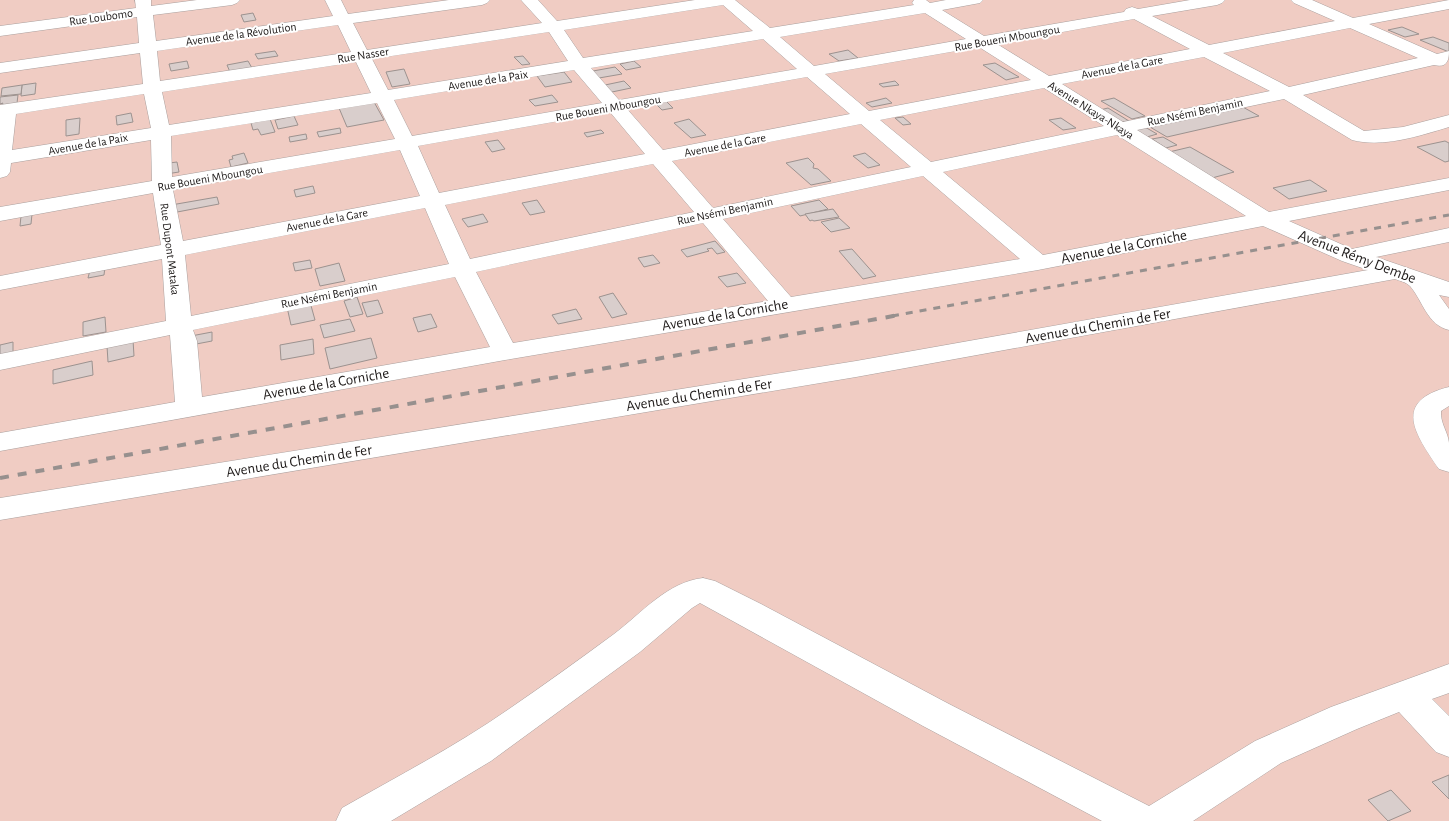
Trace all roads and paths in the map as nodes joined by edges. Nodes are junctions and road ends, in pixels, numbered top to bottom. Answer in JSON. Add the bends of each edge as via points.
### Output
{"nodes":[{"id":1,"x":232,"y":0,"type":"edge"},
{"id":2,"x":332,"y":0,"type":"edge"},
{"id":3,"x":482,"y":0,"type":"edge"},
{"id":4,"x":529,"y":0,"type":"edge"},
{"id":5,"x":726,"y":0,"type":"edge"},
{"id":6,"x":975,"y":0,"type":"edge"},
{"id":7,"x":1217,"y":0,"type":"edge"},
{"id":8,"x":1299,"y":0,"type":"edge"},
{"id":9,"x":921,"y":4,"type":"edge"},
{"id":10,"x":1116,"y":4,"type":"dead end"},
{"id":11,"x":1449,"y":4,"type":"edge"},
{"id":12,"x":144,"y":6,"type":"edge"},
{"id":13,"x":1137,"y":14,"type":"junction"},
{"id":14,"x":341,"y":20,"type":"junction"},
{"id":15,"x":1353,"y":23,"type":"junction"},
{"id":16,"x":553,"y":26,"type":"junction"},
{"id":17,"x":0,"y":31,"type":"edge"},
{"id":18,"x":769,"y":35,"type":"junction"},
{"id":19,"x":983,"y":42,"type":"junction"},
{"id":20,"x":148,"y":47,"type":"junction"},
{"id":21,"x":1208,"y":51,"type":"junction"},
{"id":22,"x":363,"y":56,"type":"junction"},
{"id":23,"x":1444,"y":60,"type":"edge"},
{"id":24,"x":579,"y":65,"type":"junction"},
{"id":25,"x":0,"y":68,"type":"edge"},
{"id":26,"x":811,"y":72,"type":"junction"},
{"id":27,"x":1046,"y":82,"type":"junction"},
{"id":28,"x":152,"y":88,"type":"junction"},
{"id":29,"x":1287,"y":93,"type":"junction"},
{"id":30,"x":383,"y":97,"type":"junction"},
{"id":31,"x":616,"y":106,"type":"junction"},
{"id":32,"x":3,"y":110,"type":"edge"},
{"id":33,"x":865,"y":117,"type":"junction"},
{"id":34,"x":1449,"y":122,"type":"edge"},
{"id":35,"x":1120,"y":128,"type":"junction"},
{"id":36,"x":161,"y":132,"type":"junction"},
{"id":37,"x":407,"y":144,"type":"junction"},
{"id":38,"x":660,"y":157,"type":"junction"},
{"id":39,"x":1,"y":165,"type":"edge"},
{"id":40,"x":925,"y":169,"type":"junction"},
{"id":41,"x":1449,"y":184,"type":"edge"},
{"id":42,"x":162,"y":186,"type":"junction"},
{"id":43,"x":432,"y":201,"type":"junction"},
{"id":44,"x":0,"y":214,"type":"edge"},
{"id":45,"x":709,"y":214,"type":"junction"},
{"id":46,"x":1267,"y":220,"type":"junction"},
{"id":47,"x":1449,"y":236,"type":"edge"},
{"id":48,"x":172,"y":249,"type":"junction"},
{"id":49,"x":1350,"y":256,"type":"junction"},
{"id":50,"x":1038,"y":263,"type":"junction"},
{"id":51,"x":462,"y":268,"type":"junction"},
{"id":52,"x":1407,"y":276,"type":"junction"},
{"id":53,"x":0,"y":282,"type":"edge"},
{"id":54,"x":1449,"y":290,"type":"edge"},
{"id":55,"x":785,"y":305,"type":"junction"},
{"id":56,"x":1449,"y":323,"type":"edge"},
{"id":57,"x":179,"y":324,"type":"junction"},
{"id":58,"x":505,"y":352,"type":"junction"},
{"id":59,"x":0,"y":362,"type":"edge"},
{"id":60,"x":1438,"y":401,"type":"edge"},
{"id":61,"x":189,"y":408,"type":"junction"},
{"id":62,"x":1449,"y":426,"type":"edge"},
{"id":63,"x":0,"y":442,"type":"edge"},
{"id":64,"x":1449,"y":462,"type":"edge"},
{"id":65,"x":0,"y":509,"type":"edge"},
{"id":66,"x":1449,"y":678,"type":"edge"},
{"id":67,"x":1405,"y":695,"type":"junction"},
{"id":68,"x":1449,"y":741,"type":"edge"},
{"id":69,"x":356,"y":821,"type":"edge"},
{"id":70,"x":1140,"y":821,"type":"edge"},
{"id":71,"x":1159,"y":821,"type":"edge"}],
"edges":[{"from":1,"to":12,"type":"street","name":"Rue Loubomo"},
{"from":2,"to":14,"type":"street"},
{"from":3,"to":14,"type":"street","name":"Avenue de la Révolution"},
{"from":4,"to":16,"type":"street"},
{"from":5,"to":16,"type":"street","name":"Rue Nasser"},
{"from":5,"to":18,"type":"street"},
{"from":6,"to":9,"type":"street","name":"Avenue de la Paix"},
{"from":7,"to":13,"type":"street","name":"Rue Boueni Mboungou"},
{"from":8,"to":15,"type":"street"},
{"from":9,"to":18,"type":"street","name":"Avenue de la Paix"},
{"from":9,"to":19,"type":"street","name":"Avenue Nkaya-Nkaya"},
{"from":10,"to":13,"type":"street"},
{"from":11,"to":15,"type":"street","name":"Avenue de la Gare"},
{"from":12,"to":17,"type":"street","name":"Rue Loubomo"},
{"from":12,"to":20,"type":"street","name":"Rue Dupont Mataka"},
{"from":13,"to":19,"type":"street","name":"Rue Boueni Mboungou"},
{"from":13,"to":21,"type":"street"},
{"from":14,"to":20,"type":"street","name":"Avenue de la Révolution"},
{"from":14,"to":22,"type":"street"},
{"from":15,"to":21,"type":"street","name":"Avenue de la Gare"},
{"from":15,"to":23,"type":"street"},
{"from":16,"to":22,"type":"street","name":"Rue Nasser"},
{"from":16,"to":24,"type":"street"},
{"from":18,"to":24,"type":"street","name":"Avenue de la Paix"},
{"from":18,"to":26,"type":"street"},
{"from":19,"to":26,"type":"street","name":"Rue Boueni Mboungou"},
{"from":19,"to":27,"type":"street","name":"Avenue Nkaya-Nkaya"},
{"from":20,"to":25,"type":"street","name":"Avenue de la Révolution"},
{"from":20,"to":28,"type":"street","name":"Rue Dupont Mataka"},
{"from":21,"to":27,"type":"street","name":"Avenue de la Gare"},
{"from":21,"to":29,"type":"street"},
{"from":22,"to":28,"type":"street","name":"Rue Nasser"},
{"from":22,"to":30,"type":"street"},
{"from":23,"to":29,"type":"street","name":"Rue Nsémi Benjamin"},
{"from":24,"to":30,"type":"street","name":"Avenue de la Paix"},
{"from":24,"to":31,"type":"street"},
{"from":26,"to":31,"type":"street","name":"Rue Boueni Mboungou"},
{"from":26,"to":33,"type":"street"},
{"from":27,"to":33,"type":"street","name":"Avenue de la Gare"},
{"from":27,"to":35,"type":"street","name":"Avenue Nkaya-Nkaya"},
{"from":28,"to":32,"type":"street","name":"Rue Nasser"},
{"from":28,"to":36,"type":"street","name":"Rue Dupont Mataka"},
{"from":29,"to":34,"type":"street","via":[[1365,138]]},
{"from":29,"to":35,"type":"street","name":"Rue Nsémi Benjamin"},
{"from":30,"to":36,"type":"street","name":"Avenue de la Paix"},
{"from":30,"to":37,"type":"street"},
{"from":31,"to":37,"type":"street","name":"Rue Boueni Mboungou"},
{"from":31,"to":38,"type":"street"},
{"from":32,"to":39,"type":"street"},
{"from":33,"to":38,"type":"street","name":"Avenue de la Gare"},
{"from":33,"to":40,"type":"street"},
{"from":35,"to":40,"type":"street","name":"Rue Nsémi Benjamin"},
{"from":35,"to":46,"type":"street","name":"Avenue Nkaya-Nkaya"},
{"from":36,"to":39,"type":"street","name":"Avenue de la Paix"},
{"from":36,"to":42,"type":"street","name":"Rue Dupont Mataka"},
{"from":37,"to":42,"type":"street","name":"Rue Boueni Mboungou"},
{"from":37,"to":43,"type":"street"},
{"from":38,"to":43,"type":"street","name":"Avenue de la Gare"},
{"from":38,"to":45,"type":"street"},
{"from":40,"to":45,"type":"street","name":"Rue Nsémi Benjamin"},
{"from":40,"to":50,"type":"street"},
{"from":41,"to":46,"type":"street","name":"Avenue de la Corniche"},
{"from":42,"to":44,"type":"street","name":"Rue Boueni Mboungou"},
{"from":42,"to":48,"type":"street","name":"Rue Dupont Mataka"},
{"from":43,"to":48,"type":"street","name":"Avenue de la Gare"},
{"from":43,"to":51,"type":"street"},
{"from":45,"to":51,"type":"street","name":"Rue Nsémi Benjamin"},
{"from":45,"to":55,"type":"street"},
{"from":46,"to":49,"type":"street","name":"Avenue Rémy Dembe"},
{"from":46,"to":50,"type":"street","name":"Avenue de la Corniche"},
{"from":47,"to":49,"type":"street"},
{"from":48,"to":53,"type":"street","name":"Avenue de la Gare"},
{"from":48,"to":57,"type":"street","name":"Rue Dupont Mataka"},
{"from":49,"to":52,"type":"street","name":"Avenue Rémy Dembe"},
{"from":50,"to":55,"type":"street","name":"Avenue de la Corniche"},
{"from":51,"to":57,"type":"street","name":"Rue Nsémi Benjamin"},
{"from":51,"to":58,"type":"street"},
{"from":52,"to":54,"type":"street","name":"Avenue Rémy Dembe"},
{"from":52,"to":56,"type":"street"},
{"from":52,"to":65,"type":"street","name":"Avenue du Chemin de Fer"},
{"from":55,"to":58,"type":"street","name":"Avenue de la Corniche"},
{"from":57,"to":59,"type":"street","name":"Rue Nsémi Benjamin"},
{"from":57,"to":61,"type":"street","name":"Rue Dupont Mataka","via":[[184,341]]},
{"from":58,"to":61,"type":"street","name":"Avenue de la Corniche"},
{"from":60,"to":62,"type":"street"},
{"from":60,"to":64,"type":"street","via":[[1426,416],[1434,438]]},
{"from":61,"to":63,"type":"street","name":"Avenue de la Corniche"},
{"from":66,"to":67,"type":"street"},
{"from":67,"to":68,"type":"street"},
{"from":67,"to":71,"type":"street","via":[[1268,752]]},
{"from":69,"to":70,"type":"street","via":[[478,750],[628,642],[680,599],[703,590]]}]}
